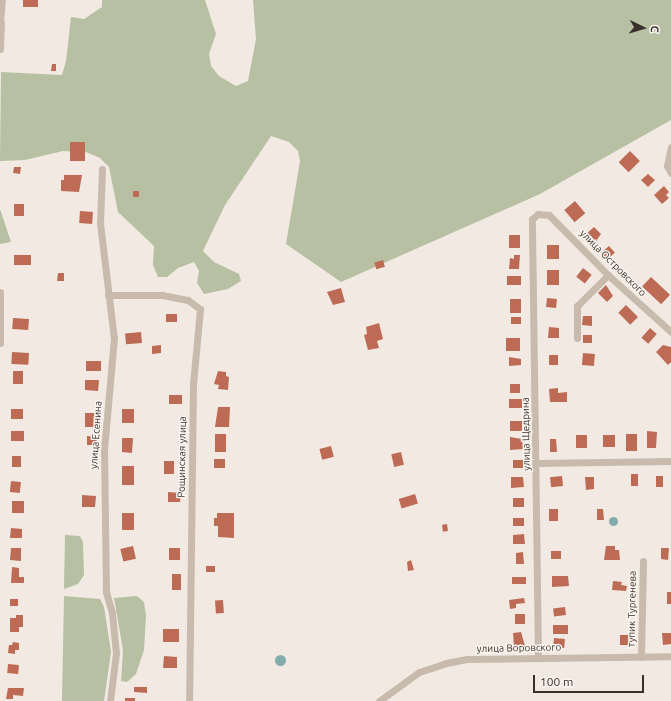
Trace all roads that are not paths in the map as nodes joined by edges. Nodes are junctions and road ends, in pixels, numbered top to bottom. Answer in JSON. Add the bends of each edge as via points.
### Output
{"nodes":[{"id":1,"x":2,"y":0,"type":"edge"},
{"id":2,"x":1,"y":22,"type":"edge"},
{"id":3,"x":0,"y":49,"type":"edge"},
{"id":4,"x":671,"y":147,"type":"edge"},
{"id":5,"x":102,"y":170,"type":"dead end"},
{"id":6,"x":671,"y":173,"type":"edge"},
{"id":7,"x":538,"y":214,"type":"joint"},
{"id":8,"x":608,"y":275,"type":"junction"},
{"id":9,"x":0,"y":292,"type":"edge"},
{"id":10,"x":108,"y":295,"type":"junction"},
{"id":11,"x":671,"y":332,"type":"edge"},
{"id":12,"x":577,"y":338,"type":"dead end"},
{"id":13,"x":0,"y":343,"type":"edge"},
{"id":14,"x":671,"y":461,"type":"edge"},
{"id":15,"x":536,"y":463,"type":"junction"},
{"id":16,"x":643,"y":561,"type":"dead end"},
{"id":17,"x":671,"y":656,"type":"edge"},
{"id":18,"x":538,"y":657,"type":"junction"},
{"id":19,"x":641,"y":657,"type":"junction"},
{"id":20,"x":110,"y":701,"type":"edge"},
{"id":21,"x":189,"y":701,"type":"edge"},
{"id":22,"x":379,"y":701,"type":"edge"}],
"edges":[{"from":1,"to":2,"type":"street"},
{"from":2,"to":3,"type":"street"},
{"from":4,"to":6,"type":"street","via":[[667,166]]},
{"from":5,"to":10,"type":"street","name":"улица Есенина","via":[[100,223]]},
{"from":7,"to":8,"type":"street","name":"улица Островского","via":[[549,215]]},
{"from":7,"to":15,"type":"street","name":"улица Щедрина","via":[[532,219]]},
{"from":8,"to":11,"type":"street","name":"улица Островского"},
{"from":8,"to":12,"type":"street","via":[[577,306]]},
{"from":9,"to":13,"type":"street"},
{"from":10,"to":20,"type":"street","name":"улица Есенина","via":[[114,338],[104,449],[104,509],[106,592],[112,613],[116,653]]},
{"from":10,"to":21,"type":"street","name":"Рощинская улица","via":[[162,295],[188,300],[200,309],[193,384]]},
{"from":14,"to":15,"type":"street"},
{"from":15,"to":18,"type":"street","name":"улица Щедрина"},
{"from":16,"to":19,"type":"street","name":"тупик Тургенева"},
{"from":17,"to":19,"type":"street","name":"улица Воровского"},
{"from":18,"to":19,"type":"street","name":"улица Воровского"},
{"from":18,"to":22,"type":"street","name":"улица Воровского","via":[[446,662],[419,672]]}]}
